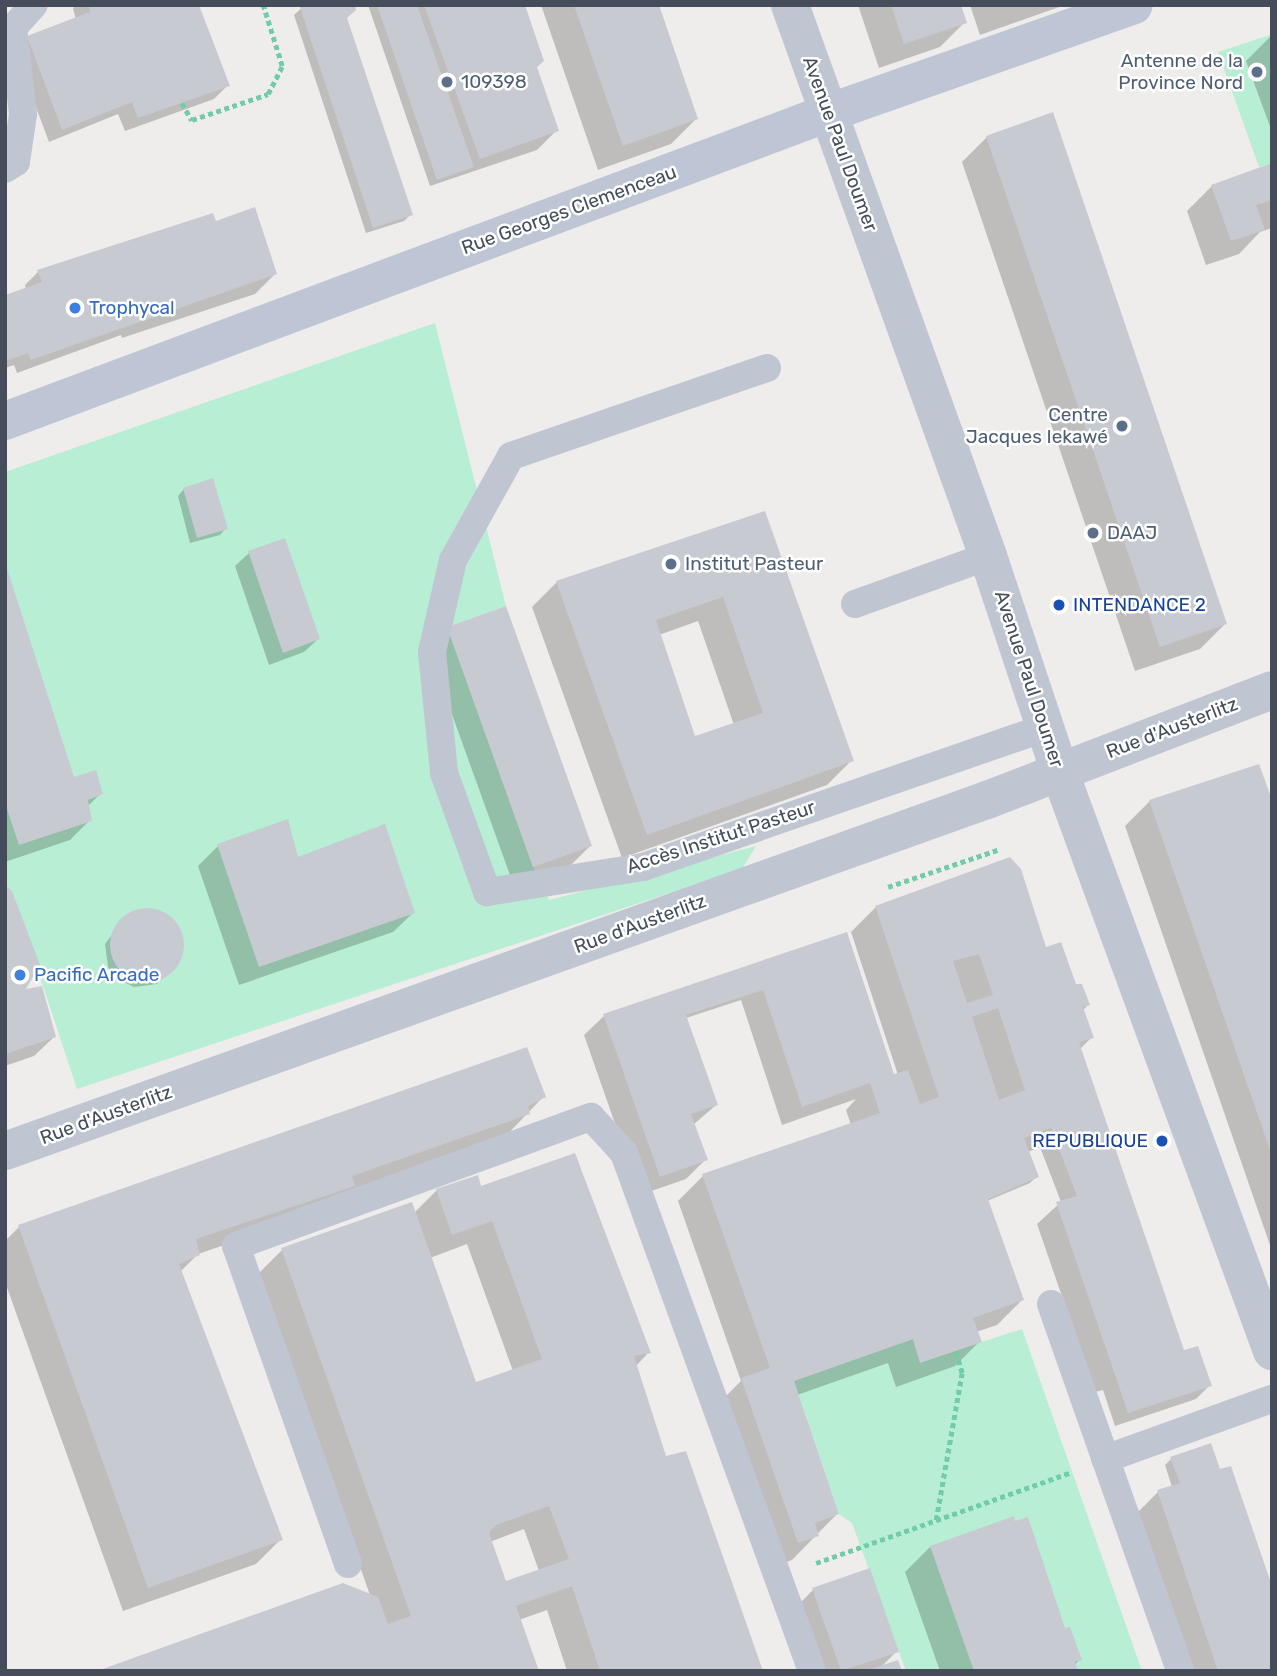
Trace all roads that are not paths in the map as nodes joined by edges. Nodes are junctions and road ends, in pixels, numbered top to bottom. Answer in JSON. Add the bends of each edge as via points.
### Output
{"nodes":[{"id":1,"x":34,"y":5,"type":"edge"},
{"id":2,"x":790,"y":5,"type":"edge"},
{"id":3,"x":1134,"y":5,"type":"edge"},
{"id":4,"x":828,"y":113,"type":"junction"},
{"id":5,"x":5,"y":169,"type":"edge"},
{"id":6,"x":766,"y":368,"type":"dead end"},
{"id":7,"x":5,"y":421,"type":"edge"},
{"id":8,"x":988,"y":556,"type":"junction"},
{"id":9,"x":855,"y":604,"type":"dead end"},
{"id":10,"x":1272,"y":690,"type":"edge"},
{"id":11,"x":1047,"y":727,"type":"junction"},
{"id":12,"x":1059,"y":770,"type":"junction"},
{"id":13,"x":5,"y":1151,"type":"edge"},
{"id":14,"x":1051,"y":1304,"type":"dead end"},
{"id":15,"x":1272,"y":1351,"type":"edge"},
{"id":16,"x":1272,"y":1399,"type":"edge"},
{"id":17,"x":1105,"y":1459,"type":"junction"},
{"id":18,"x":348,"y":1564,"type":"dead end"},
{"id":19,"x":812,"y":1671,"type":"edge"},
{"id":20,"x":1180,"y":1671,"type":"edge"}],
"edges":[{"from":1,"to":5,"type":"lane","via":[[13,29],[23,114],[16,162]]},
{"from":2,"to":4,"type":"street","name":"Avenue Paul Doumer"},
{"from":3,"to":4,"type":"street","name":"Rue Georges Clemenceau"},
{"from":4,"to":7,"type":"street","name":"Rue Georges Clemenceau"},
{"from":4,"to":8,"type":"street","name":"Avenue Paul Doumer"},
{"from":6,"to":11,"type":"lane","name":"Accès Institut Pasteur","via":[[511,456],[453,560],[432,652],[444,773],[487,892],[643,867]]},
{"from":8,"to":9,"type":"lane"},
{"from":8,"to":11,"type":"street","name":"Avenue Paul Doumer"},
{"from":10,"to":12,"type":"street","name":"Rue d'Austerlitz"},
{"from":11,"to":12,"type":"street","name":"Avenue Paul Doumer"},
{"from":12,"to":13,"type":"street","name":"Rue d'Austerlitz"},
{"from":12,"to":15,"type":"street","name":"Avenue Paul Doumer"},
{"from":14,"to":17,"type":"lane"},
{"from":16,"to":17,"type":"lane"},
{"from":17,"to":20,"type":"lane"},
{"from":18,"to":19,"type":"lane","via":[[236,1246],[591,1117],[624,1153]]}]}
